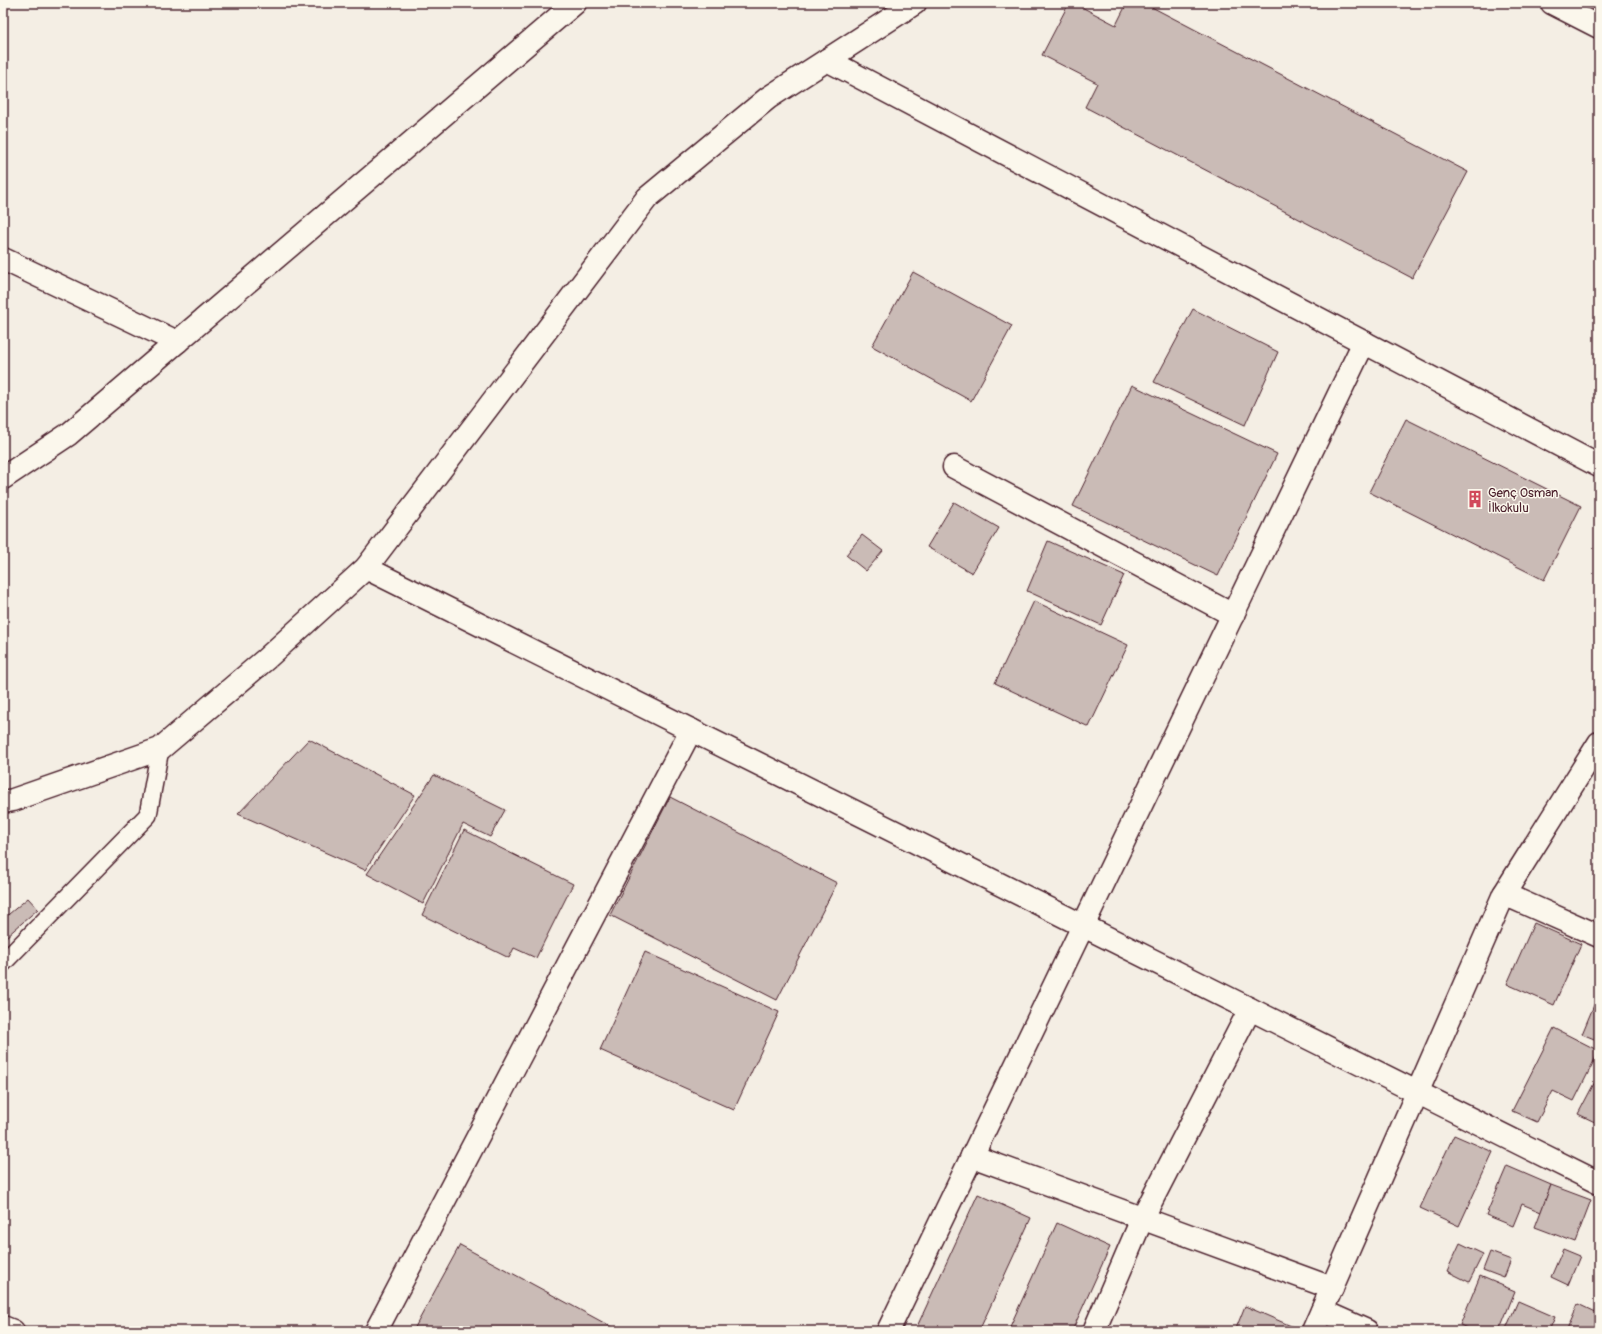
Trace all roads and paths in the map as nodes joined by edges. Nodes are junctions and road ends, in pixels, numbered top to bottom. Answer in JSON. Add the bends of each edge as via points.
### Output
{"nodes":[{"id":1,"x":575,"y":3,"type":"edge"},
{"id":2,"x":915,"y":3,"type":"edge"},
{"id":3,"x":1552,"y":3,"type":"edge"},
{"id":4,"x":1599,"y":27,"type":"edge"},
{"id":5,"x":827,"y":60,"type":"junction"},
{"id":6,"x":3,"y":259,"type":"edge"},
{"id":7,"x":177,"y":342,"type":"junction"},
{"id":8,"x":1364,"y":342,"type":"junction"},
{"id":9,"x":1599,"y":466,"type":"edge"},
{"id":10,"x":954,"y":467,"type":"dead end"},
{"id":11,"x":3,"y":478,"type":"edge"},
{"id":12,"x":366,"y":568,"type":"junction"},
{"id":13,"x":1233,"y":615,"type":"junction"},
{"id":14,"x":691,"y":730,"type":"junction"},
{"id":15,"x":1599,"y":743,"type":"edge"},
{"id":16,"x":160,"y":749,"type":"junction"},
{"id":17,"x":3,"y":802,"type":"edge"},
{"id":18,"x":1504,"y":894,"type":"junction"},
{"id":19,"x":1084,"y":926,"type":"junction"},
{"id":20,"x":1599,"y":936,"type":"edge"},
{"id":21,"x":3,"y":963,"type":"edge"},
{"id":22,"x":1250,"y":1009,"type":"junction"},
{"id":23,"x":1419,"y":1093,"type":"junction"},
{"id":24,"x":972,"y":1156,"type":"junction"},
{"id":25,"x":1599,"y":1183,"type":"edge"},
{"id":26,"x":1142,"y":1219,"type":"junction"},
{"id":27,"x":1332,"y":1288,"type":"junction"},
{"id":28,"x":1322,"y":1311,"type":"junction"},
{"id":29,"x":3,"y":1327,"type":"edge"},
{"id":30,"x":13,"y":1331,"type":"edge"},
{"id":31,"x":376,"y":1331,"type":"edge"},
{"id":32,"x":888,"y":1331,"type":"edge"},
{"id":33,"x":1094,"y":1331,"type":"edge"},
{"id":34,"x":1314,"y":1331,"type":"edge"},
{"id":35,"x":1367,"y":1331,"type":"edge"}],
"edges":[{"from":1,"to":7,"type":"street"},
{"from":2,"to":5,"type":"street"},
{"from":3,"to":4,"type":"street"},
{"from":5,"to":8,"type":"street"},
{"from":5,"to":12,"type":"street","via":[[768,98],[647,198]]},
{"from":6,"to":7,"type":"street"},
{"from":7,"to":11,"type":"street","via":[[68,434]]},
{"from":8,"to":9,"type":"street"},
{"from":8,"to":13,"type":"street"},
{"from":10,"to":13,"type":"street"},
{"from":12,"to":14,"type":"street"},
{"from":12,"to":16,"type":"street","via":[[266,659]]},
{"from":13,"to":19,"type":"street"},
{"from":14,"to":19,"type":"street"},
{"from":14,"to":31,"type":"street"},
{"from":15,"to":18,"type":"street"},
{"from":16,"to":17,"type":"street"},
{"from":16,"to":21,"type":"lane","via":[[148,815]]},
{"from":18,"to":20,"type":"street"},
{"from":18,"to":23,"type":"street"},
{"from":19,"to":22,"type":"street"},
{"from":19,"to":24,"type":"street"},
{"from":22,"to":23,"type":"street"},
{"from":22,"to":26,"type":"street"},
{"from":23,"to":25,"type":"street"},
{"from":23,"to":27,"type":"street"},
{"from":24,"to":26,"type":"street"},
{"from":24,"to":32,"type":"street"},
{"from":26,"to":27,"type":"street"},
{"from":26,"to":33,"type":"street"},
{"from":27,"to":28,"type":"street"},
{"from":28,"to":34,"type":"street"},
{"from":28,"to":35,"type":"street"},
{"from":29,"to":30,"type":"street"}]}
